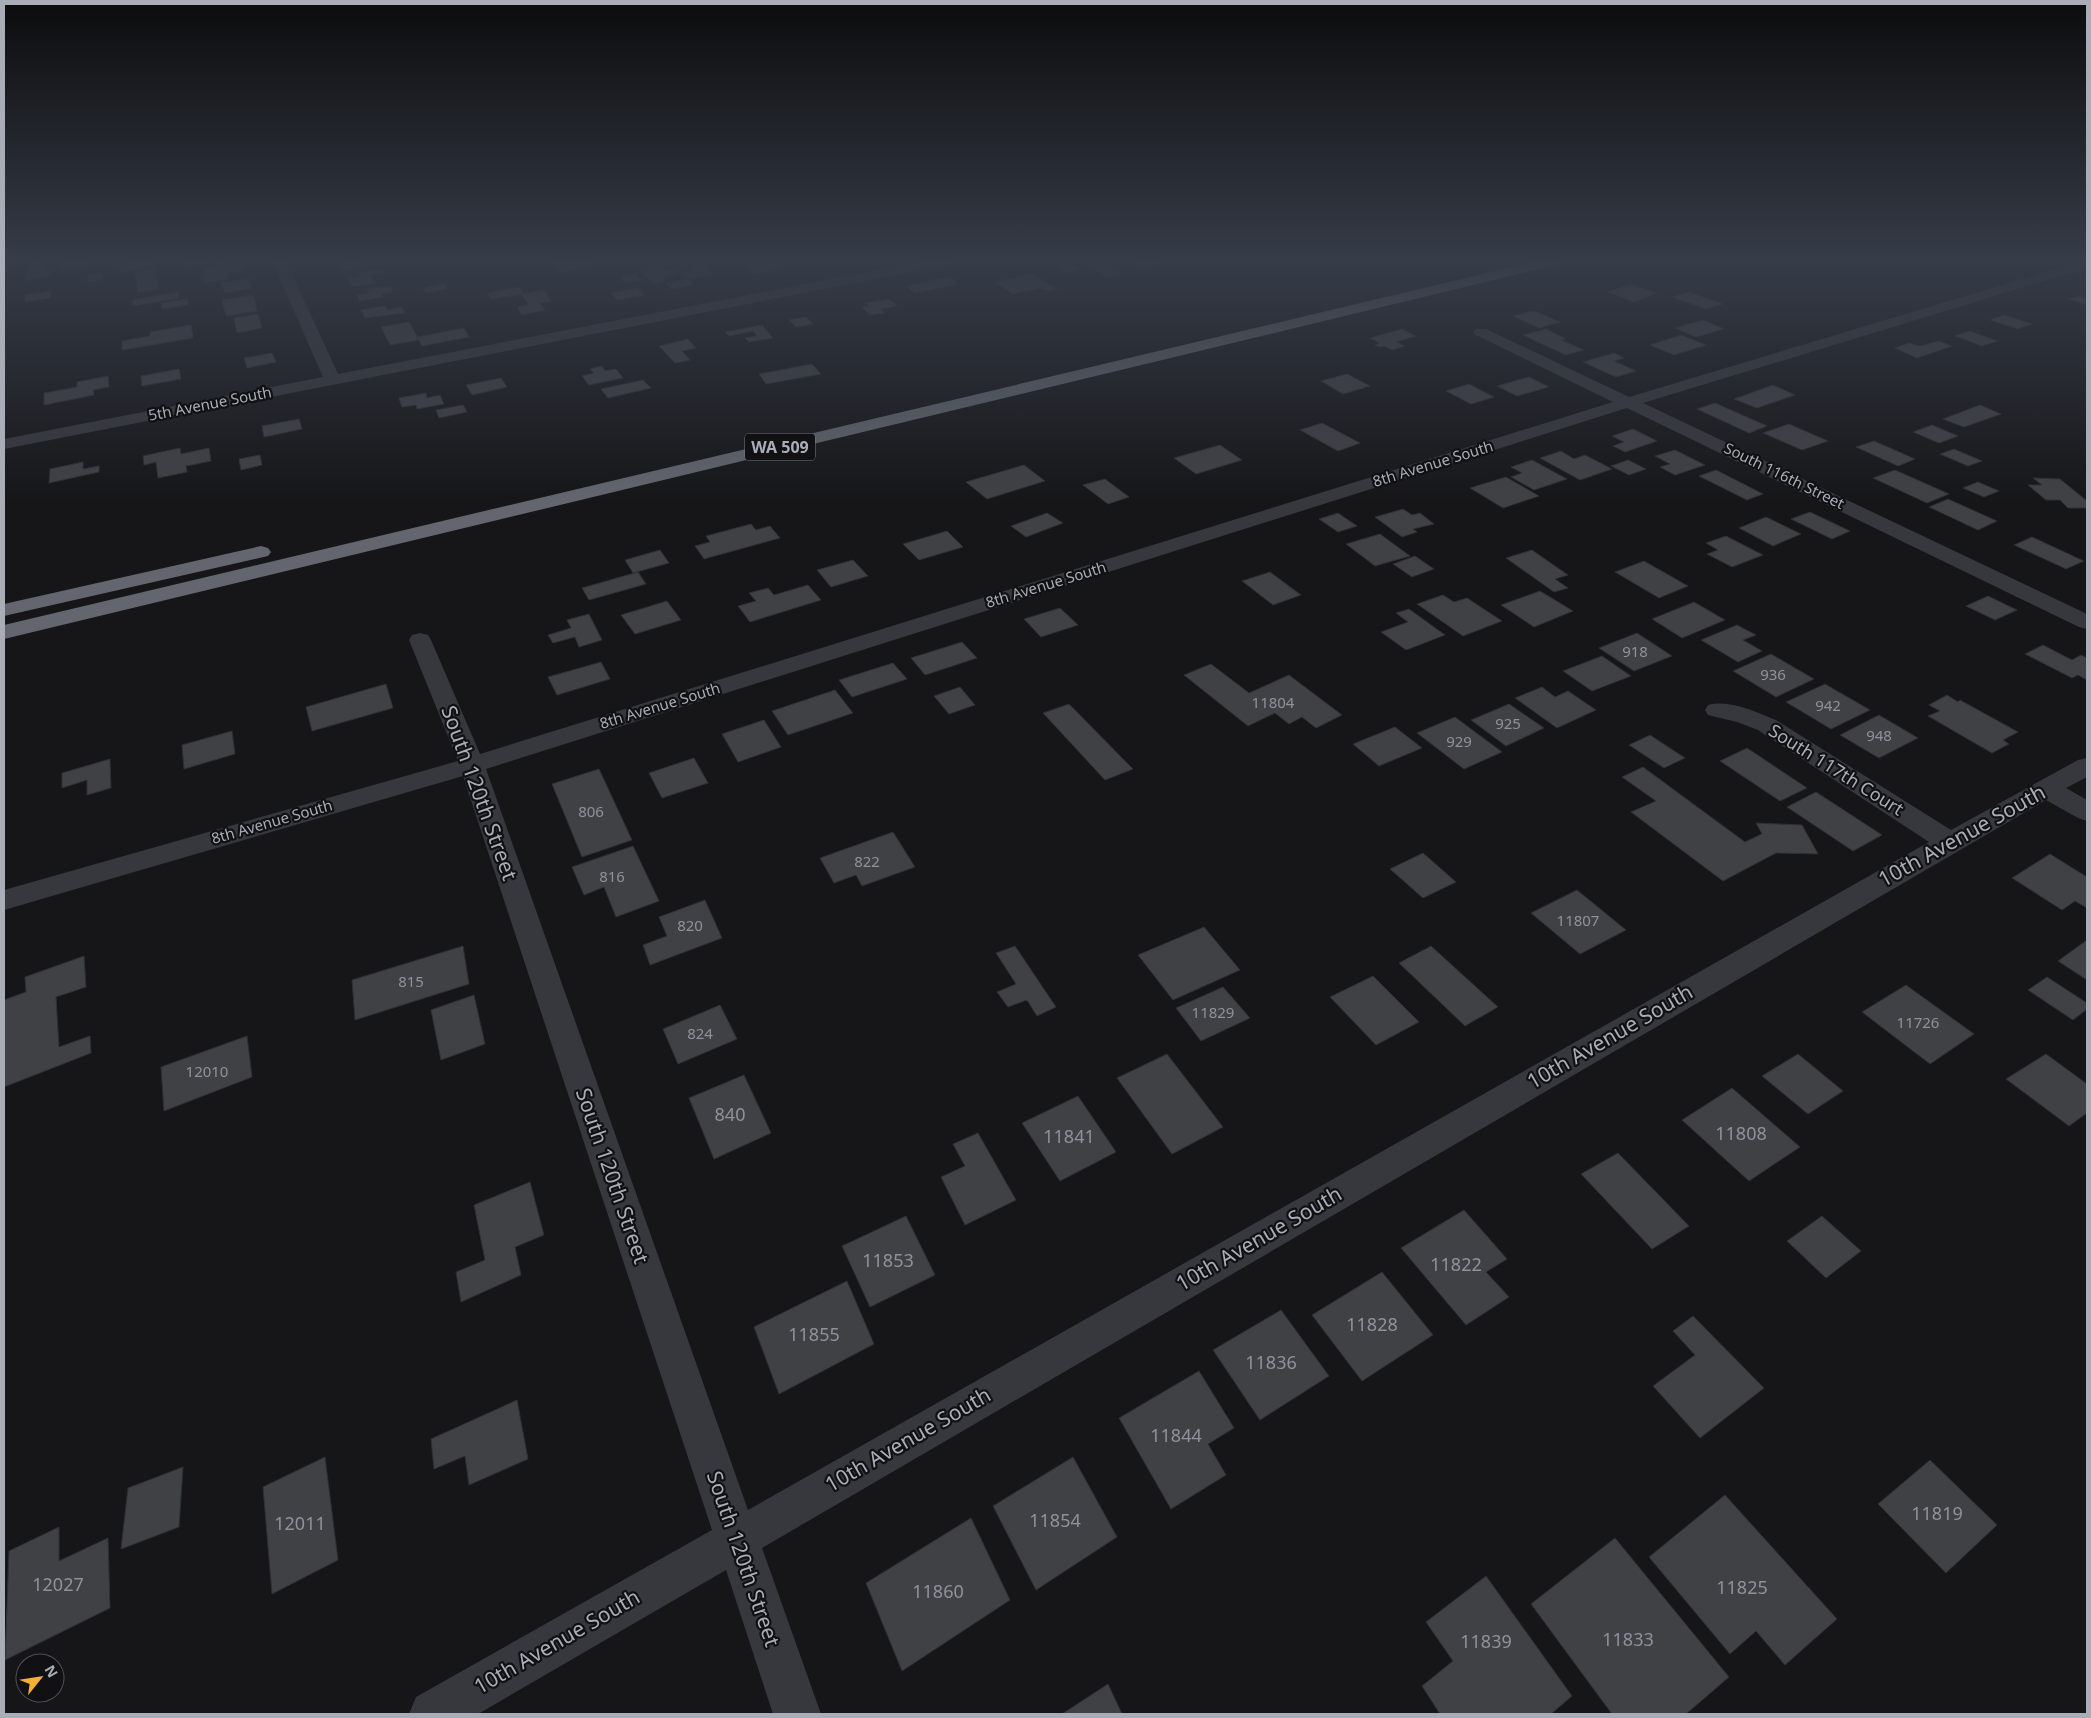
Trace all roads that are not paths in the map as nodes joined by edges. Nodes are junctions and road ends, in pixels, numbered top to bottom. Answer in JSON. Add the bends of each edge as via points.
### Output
{"nodes":[{"id":1,"x":317,"y":341,"type":"edge"},
{"id":2,"x":533,"y":341,"type":"edge"},
{"id":3,"x":1153,"y":341,"type":"edge"},
{"id":4,"x":1221,"y":341,"type":"edge"},
{"id":5,"x":1500,"y":341,"type":"edge"},
{"id":6,"x":1831,"y":341,"type":"edge"},
{"id":7,"x":333,"y":380,"type":"junction"},
{"id":8,"x":1629,"y":402,"type":"junction"},
{"id":9,"x":4,"y":444,"type":"edge"},
{"id":10,"x":615,"y":468,"type":"dead end"},
{"id":11,"x":276,"y":548,"type":"dead end"},
{"id":12,"x":4,"y":610,"type":"edge"},
{"id":13,"x":2087,"y":622,"type":"edge"},
{"id":14,"x":4,"y":632,"type":"edge"},
{"id":15,"x":420,"y":640,"type":"dead end"},
{"id":16,"x":1717,"y":710,"type":"dead end"},
{"id":17,"x":472,"y":765,"type":"junction"},
{"id":18,"x":2087,"y":766,"type":"edge"},
{"id":19,"x":2046,"y":788,"type":"junction"},
{"id":20,"x":2087,"y":812,"type":"edge"},
{"id":21,"x":1950,"y":842,"type":"junction"},
{"id":22,"x":4,"y":900,"type":"edge"},
{"id":23,"x":736,"y":1539,"type":"junction"},
{"id":24,"x":433,"y":1714,"type":"edge"},
{"id":25,"x":797,"y":1714,"type":"edge"}],
"edges":[{"from":1,"to":7,"type":"street"},
{"from":2,"to":7,"type":"street","name":"5th Avenue South"},
{"from":3,"to":10,"type":"highway","number":"WA 509"},
{"from":4,"to":14,"type":"highway","number":"WA 509"},
{"from":5,"to":8,"type":"street","name":"South 116th Street"},
{"from":6,"to":8,"type":"street","name":"8th Avenue South"},
{"from":7,"to":9,"type":"street","name":"5th Avenue South"},
{"from":8,"to":13,"type":"street","name":"South 116th Street"},
{"from":8,"to":17,"type":"street","name":"8th Avenue South"},
{"from":11,"to":12,"type":"highway"},
{"from":15,"to":17,"type":"street","name":"South 120th Street"},
{"from":16,"to":21,"type":"street","name":"South 117th Court","via":[[1767,725]]},
{"from":17,"to":22,"type":"street","name":"8th Avenue South"},
{"from":17,"to":23,"type":"street","name":"South 120th Street"},
{"from":18,"to":19,"type":"street","name":"10th Avenue South"},
{"from":19,"to":20,"type":"street"},
{"from":19,"to":21,"type":"street","name":"10th Avenue South"},
{"from":21,"to":23,"type":"street","name":"10th Avenue South"},
{"from":23,"to":24,"type":"street","name":"10th Avenue South"},
{"from":23,"to":25,"type":"street","name":"South 120th Street"}]}
